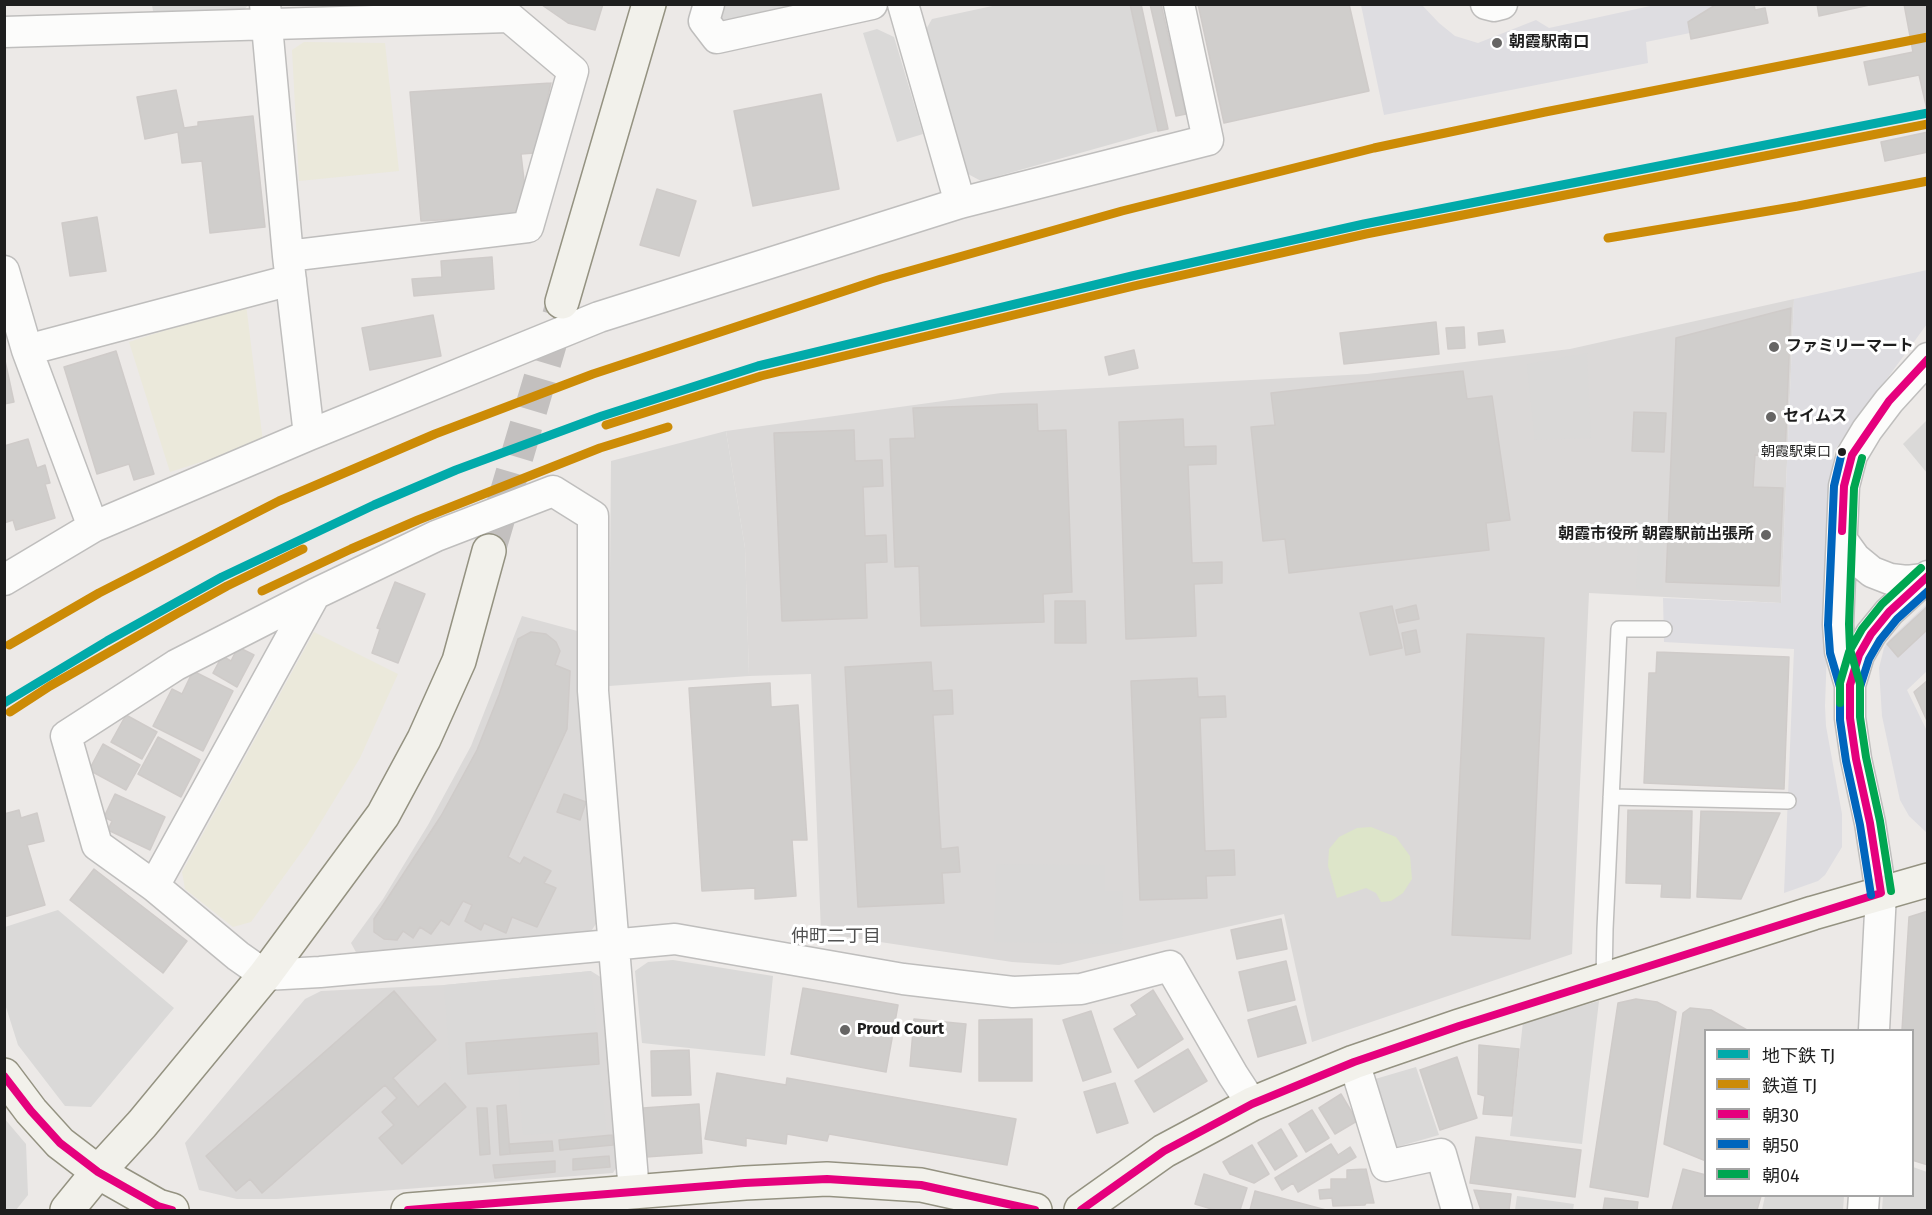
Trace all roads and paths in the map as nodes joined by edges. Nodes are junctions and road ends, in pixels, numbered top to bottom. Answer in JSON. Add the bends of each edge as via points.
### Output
{"nodes":[{"id":1,"x":649,"y":4,"type":"edge"},
{"id":2,"x":709,"y":4,"type":"edge"},
{"id":3,"x":872,"y":4,"type":"edge"},
{"id":4,"x":903,"y":4,"type":"edge"},
{"id":5,"x":1179,"y":4,"type":"edge"},
{"id":6,"x":1486,"y":4,"type":"edge"},
{"id":7,"x":1502,"y":4,"type":"edge"},
{"id":8,"x":509,"y":11,"type":"edge"},
{"id":9,"x":266,"y":15,"type":"edge"},
{"id":10,"x":4,"y":32,"type":"edge"},
{"id":11,"x":960,"y":203,"type":"junction"},
{"id":12,"x":289,"y":268,"type":"junction"},
{"id":13,"x":4,"y":271,"type":"edge"},
{"id":14,"x":562,"y":302,"type":"tunnel mouth"},
{"id":15,"x":27,"y":350,"type":"junction"},
{"id":16,"x":1928,"y":358,"type":"edge"},
{"id":17,"x":309,"y":435,"type":"junction"},
{"id":18,"x":93,"y":527,"type":"junction"},
{"id":19,"x":1842,"y":540,"type":"junction"},
{"id":20,"x":489,"y":551,"type":"tunnel mouth"},
{"id":21,"x":1926,"y":577,"type":"edge"},
{"id":22,"x":4,"y":580,"type":"edge"},
{"id":23,"x":315,"y":594,"type":"junction"},
{"id":24,"x":1664,"y":629,"type":"dead end"},
{"id":25,"x":1850,"y":685,"type":"junction"},
{"id":26,"x":1611,"y":797,"type":"junction"},
{"id":27,"x":1788,"y":801,"type":"dead end"},
{"id":28,"x":1928,"y":880,"type":"edge"},
{"id":29,"x":154,"y":886,"type":"junction"},
{"id":30,"x":1881,"y":892,"type":"junction"},
{"id":31,"x":615,"y":944,"type":"junction"},
{"id":32,"x":265,"y":975,"type":"junction"},
{"id":33,"x":1604,"y":981,"type":"junction"},
{"id":34,"x":1874,"y":1029,"type":"edge"},
{"id":35,"x":1354,"y":1062,"type":"junction"},
{"id":36,"x":4,"y":1076,"type":"edge"},
{"id":37,"x":1252,"y":1104,"type":"junction"},
{"id":38,"x":98,"y":1172,"type":"junction"},
{"id":39,"x":634,"y":1192,"type":"junction"},
{"id":40,"x":560,"y":1204,"type":"edge"},
{"id":41,"x":67,"y":1210,"type":"edge"},
{"id":42,"x":172,"y":1210,"type":"edge"},
{"id":43,"x":408,"y":1210,"type":"edge"},
{"id":44,"x":1035,"y":1210,"type":"edge"},
{"id":45,"x":1081,"y":1210,"type":"edge"},
{"id":46,"x":1457,"y":1210,"type":"edge"}],
"edges":[{"from":1,"to":14,"type":"street"},
{"from":2,"to":3,"type":"street","via":[[704,21],[717,38]]},
{"from":4,"to":11,"type":"street"},
{"from":5,"to":11,"type":"street","via":[[1208,140]]},
{"from":6,"to":7,"type":"street"},
{"from":8,"to":9,"type":"street"},
{"from":8,"to":12,"type":"street","via":[[573,71],[528,227]]},
{"from":9,"to":10,"type":"street"},
{"from":9,"to":12,"type":"street"},
{"from":11,"to":17,"type":"street","via":[[599,317]]},
{"from":12,"to":15,"type":"street"},
{"from":12,"to":17,"type":"street"},
{"from":13,"to":15,"type":"street"},
{"from":15,"to":18,"type":"street"},
{"from":16,"to":19,"type":"street","via":[[1889,401],[1852,455],[1844,486]]},
{"from":17,"to":18,"type":"street"},
{"from":18,"to":22,"type":"street"},
{"from":19,"to":21,"type":"street","via":[[1872,572],[1907,581]]},
{"from":19,"to":25,"type":"street","via":[[1838,624],[1840,651]]},
{"from":20,"to":32,"type":"street","via":[[459,661],[424,739],[383,815]]},
{"from":21,"to":25,"type":"street","via":[[1871,634]]},
{"from":23,"to":29,"type":"street"},
{"from":23,"to":29,"type":"street","via":[[176,665],[66,736],[97,845]]},
{"from":23,"to":31,"type":"street","via":[[436,536],[554,491],[593,516],[593,692]]},
{"from":24,"to":26,"type":"lane","via":[[1619,629]]},
{"from":25,"to":30,"type":"street","via":[[1856,759]]},
{"from":26,"to":27,"type":"lane"},
{"from":26,"to":33,"type":"lane"},
{"from":28,"to":30,"type":"street"},
{"from":29,"to":32,"type":"street"},
{"from":30,"to":33,"type":"street"},
{"from":30,"to":34,"type":"street"},
{"from":31,"to":32,"type":"street"},
{"from":31,"to":37,"type":"street","via":[[675,939],[903,979],[1013,992],[1081,989],[1170,966]]},
{"from":31,"to":39,"type":"street"},
{"from":32,"to":38,"type":"street"},
{"from":33,"to":35,"type":"street"},
{"from":35,"to":37,"type":"street"},
{"from":35,"to":46,"type":"street","via":[[1386,1166],[1441,1154]]},
{"from":36,"to":38,"type":"street","via":[[60,1143]]},
{"from":37,"to":45,"type":"street","via":[[1164,1151]]},
{"from":38,"to":41,"type":"street"},
{"from":38,"to":42,"type":"street"},
{"from":39,"to":40,"type":"street"},
{"from":39,"to":44,"type":"street","via":[[826,1179],[921,1185]]},
{"from":40,"to":43,"type":"street"}]}
